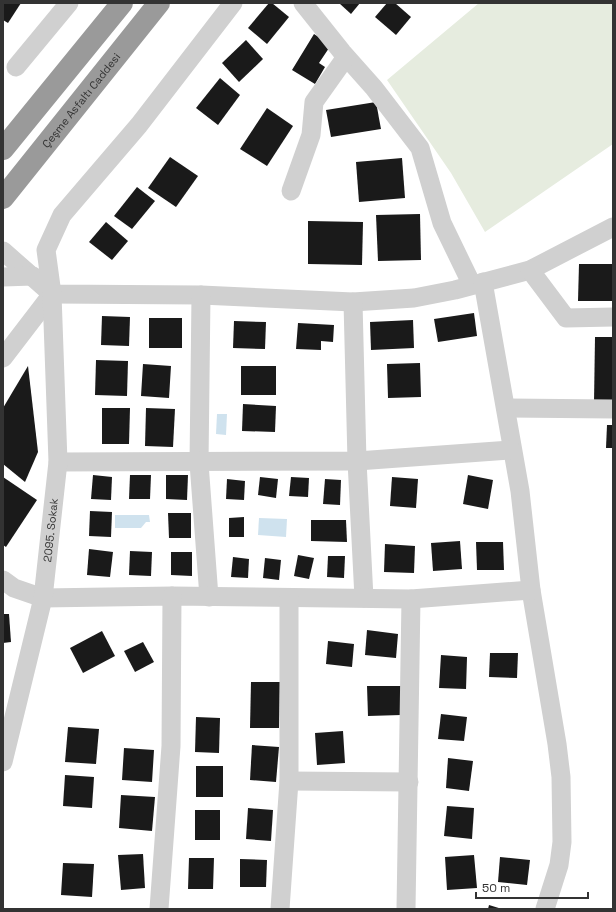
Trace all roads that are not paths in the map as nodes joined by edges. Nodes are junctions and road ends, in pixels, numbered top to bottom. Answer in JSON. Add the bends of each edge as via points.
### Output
{"nodes":[{"id":1,"x":69,"y":3,"type":"edge"},
{"id":2,"x":122,"y":3,"type":"edge"},
{"id":3,"x":159,"y":3,"type":"edge"},
{"id":4,"x":233,"y":3,"type":"edge"},
{"id":5,"x":302,"y":3,"type":"edge"},
{"id":6,"x":346,"y":57,"type":"junction"},
{"id":7,"x":16,"y":67,"type":"dead end"},
{"id":8,"x":3,"y":149,"type":"edge"},
{"id":9,"x":291,"y":191,"type":"dead end"},
{"id":10,"x":3,"y":198,"type":"edge"},
{"id":11,"x":613,"y":227,"type":"edge"},
{"id":12,"x":3,"y":251,"type":"edge"},
{"id":13,"x":530,"y":270,"type":"junction"},
{"id":14,"x":34,"y":276,"type":"junction"},
{"id":15,"x":3,"y":277,"type":"edge"},
{"id":16,"x":478,"y":283,"type":"junction"},
{"id":17,"x":52,"y":294,"type":"junction"},
{"id":18,"x":201,"y":295,"type":"junction"},
{"id":19,"x":353,"y":302,"type":"junction"},
{"id":20,"x":613,"y":317,"type":"edge"},
{"id":21,"x":3,"y":358,"type":"edge"},
{"id":22,"x":506,"y":408,"type":"junction"},
{"id":23,"x":613,"y":409,"type":"edge"},
{"id":24,"x":511,"y":450,"type":"junction"},
{"id":25,"x":357,"y":461,"type":"junction"},
{"id":26,"x":58,"y":462,"type":"junction"},
{"id":27,"x":199,"y":463,"type":"junction"},
{"id":28,"x":3,"y":580,"type":"edge"},
{"id":29,"x":530,"y":590,"type":"junction"},
{"id":30,"x":172,"y":596,"type":"junction"},
{"id":31,"x":209,"y":597,"type":"junction"},
{"id":32,"x":43,"y":598,"type":"junction"},
{"id":33,"x":289,"y":598,"type":"junction"},
{"id":34,"x":364,"y":598,"type":"junction"},
{"id":35,"x":411,"y":599,"type":"junction"},
{"id":36,"x":3,"y":762,"type":"edge"},
{"id":37,"x":289,"y":781,"type":"junction"},
{"id":38,"x":409,"y":782,"type":"junction"},
{"id":39,"x":159,"y":909,"type":"edge"},
{"id":40,"x":280,"y":909,"type":"edge"},
{"id":41,"x":406,"y":909,"type":"edge"},
{"id":42,"x":546,"y":909,"type":"edge"}],
"edges":[{"from":1,"to":7,"type":"street"},
{"from":2,"to":8,"type":"highway"},
{"from":3,"to":10,"type":"highway","name":"Çeşme Asfaltı Caddesi"},
{"from":4,"to":17,"type":"street","name":"2095. Sokak","via":[[139,125],[62,215],[46,250]]},
{"from":5,"to":6,"type":"street"},
{"from":6,"to":9,"type":"street","via":[[314,102],[311,135]]},
{"from":6,"to":16,"type":"street","via":[[374,88],[420,148],[442,223]]},
{"from":11,"to":13,"type":"street"},
{"from":12,"to":14,"type":"street"},
{"from":13,"to":16,"type":"street"},
{"from":13,"to":20,"type":"street","via":[[566,318]]},
{"from":14,"to":15,"type":"street"},
{"from":14,"to":17,"type":"street"},
{"from":16,"to":19,"type":"street","via":[[414,298]]},
{"from":16,"to":22,"type":"street"},
{"from":17,"to":18,"type":"street"},
{"from":17,"to":21,"type":"street"},
{"from":17,"to":26,"type":"street","name":"2095. Sokak"},
{"from":18,"to":19,"type":"street"},
{"from":18,"to":27,"type":"street"},
{"from":19,"to":25,"type":"street"},
{"from":22,"to":23,"type":"street"},
{"from":22,"to":24,"type":"street"},
{"from":24,"to":25,"type":"street"},
{"from":24,"to":29,"type":"street","via":[[524,522]]},
{"from":25,"to":27,"type":"street"},
{"from":25,"to":34,"type":"street"},
{"from":26,"to":27,"type":"street"},
{"from":26,"to":32,"type":"street","name":"2095. Sokak"},
{"from":27,"to":31,"type":"street"},
{"from":28,"to":32,"type":"street","via":[[14,588]]},
{"from":29,"to":35,"type":"street"},
{"from":29,"to":42,"type":"street","via":[[557,744],[563,809],[559,866]]},
{"from":30,"to":31,"type":"street"},
{"from":30,"to":32,"type":"street"},
{"from":30,"to":39,"type":"street","via":[[171,746]]},
{"from":31,"to":33,"type":"street"},
{"from":32,"to":36,"type":"street","name":"2095. Sokak"},
{"from":33,"to":34,"type":"street"},
{"from":33,"to":37,"type":"street"},
{"from":34,"to":35,"type":"street"},
{"from":35,"to":38,"type":"street"},
{"from":37,"to":38,"type":"street"},
{"from":37,"to":40,"type":"street"},
{"from":38,"to":41,"type":"street"}]}
